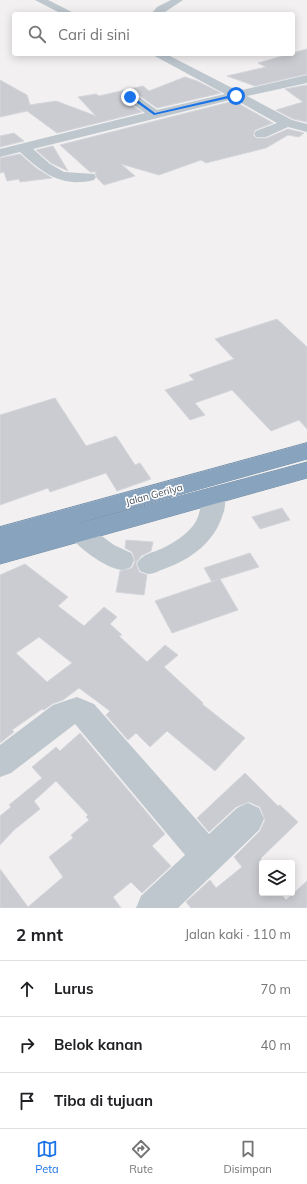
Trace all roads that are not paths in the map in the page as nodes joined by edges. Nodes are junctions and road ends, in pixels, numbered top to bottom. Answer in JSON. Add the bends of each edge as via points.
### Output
{"nodes":[{"id":1,"x":40,"y":0,"type":"edge"},
{"id":2,"x":178,"y":0,"type":"edge"},
{"id":3,"x":71,"y":2,"type":"dead end"},
{"id":4,"x":51,"y":6,"type":"junction"},
{"id":5,"x":66,"y":12,"type":"edge"},
{"id":6,"x":158,"y":12,"type":"edge"},
{"id":7,"x":161,"y":56,"type":"edge"},
{"id":8,"x":305,"y":76,"type":"edge"},
{"id":9,"x":236,"y":96,"type":"junction"},
{"id":10,"x":130,"y":97,"type":"dead end"},
{"id":11,"x":156,"y":100,"type":"dead end"},
{"id":12,"x":170,"y":110,"type":"junction"},
{"id":13,"x":154,"y":114,"type":"junction"},
{"id":14,"x":287,"y":123,"type":"junction"},
{"id":15,"x":102,"y":127,"type":"junction"},
{"id":16,"x":307,"y":128,"type":"edge"},
{"id":17,"x":261,"y":134,"type":"dead end"},
{"id":18,"x":118,"y":138,"type":"dead end"},
{"id":19,"x":10,"y":147,"type":"edge"},
{"id":20,"x":89,"y":177,"type":"dead end"},
{"id":21,"x":307,"y":451,"type":"edge"},
{"id":22,"x":307,"y":470,"type":"edge"},
{"id":23,"x":210,"y":488,"type":"junction"},
{"id":24,"x":79,"y":532,"type":"junction"},
{"id":25,"x":0,"y":536,"type":"edge"},
{"id":26,"x":0,"y":554,"type":"edge"},
{"id":27,"x":122,"y":560,"type":"dead end"},
{"id":28,"x":149,"y":564,"type":"dead end"},
{"id":29,"x":0,"y":763,"type":"edge"},
{"id":30,"x":248,"y":819,"type":"dead end"},
{"id":31,"x":207,"y":856,"type":"junction"},
{"id":32,"x":153,"y":908,"type":"edge"}],
"edges":[{"from":1,"to":4,"type":"street"},
{"from":2,"to":6,"type":"street"},
{"from":3,"to":4,"type":"street"},
{"from":4,"to":5,"type":"street"},
{"from":7,"to":9,"type":"street"},
{"from":8,"to":9,"type":"street"},
{"from":9,"to":12,"type":"street"},
{"from":9,"to":14,"type":"street"},
{"from":10,"to":13,"type":"street"},
{"from":11,"to":12,"type":"street"},
{"from":12,"to":13,"type":"street"},
{"from":13,"to":15,"type":"street"},
{"from":14,"to":16,"type":"street"},
{"from":14,"to":17,"type":"street"},
{"from":15,"to":18,"type":"street"},
{"from":15,"to":19,"type":"street"},
{"from":19,"to":20,"type":"street","via":[[58,177]]},
{"from":21,"to":23,"type":"highway","name":"Jalan Gerilya"},
{"from":22,"to":23,"type":"highway","name":"Jalan Gerilya"},
{"from":23,"to":24,"type":"highway","name":"Jalan Gerilya"},
{"from":23,"to":25,"type":"highway","name":"Jalan Gerilya"},
{"from":23,"to":28,"type":"street","via":[[214,507],[204,529],[188,547]]},
{"from":24,"to":26,"type":"highway","name":"Jalan Gerilya"},
{"from":24,"to":27,"type":"street","via":[[105,552]]},
{"from":29,"to":31,"type":"street","via":[[63,714],[77,710],[84,713]]},
{"from":30,"to":31,"type":"street"},
{"from":31,"to":32,"type":"street"}]}
